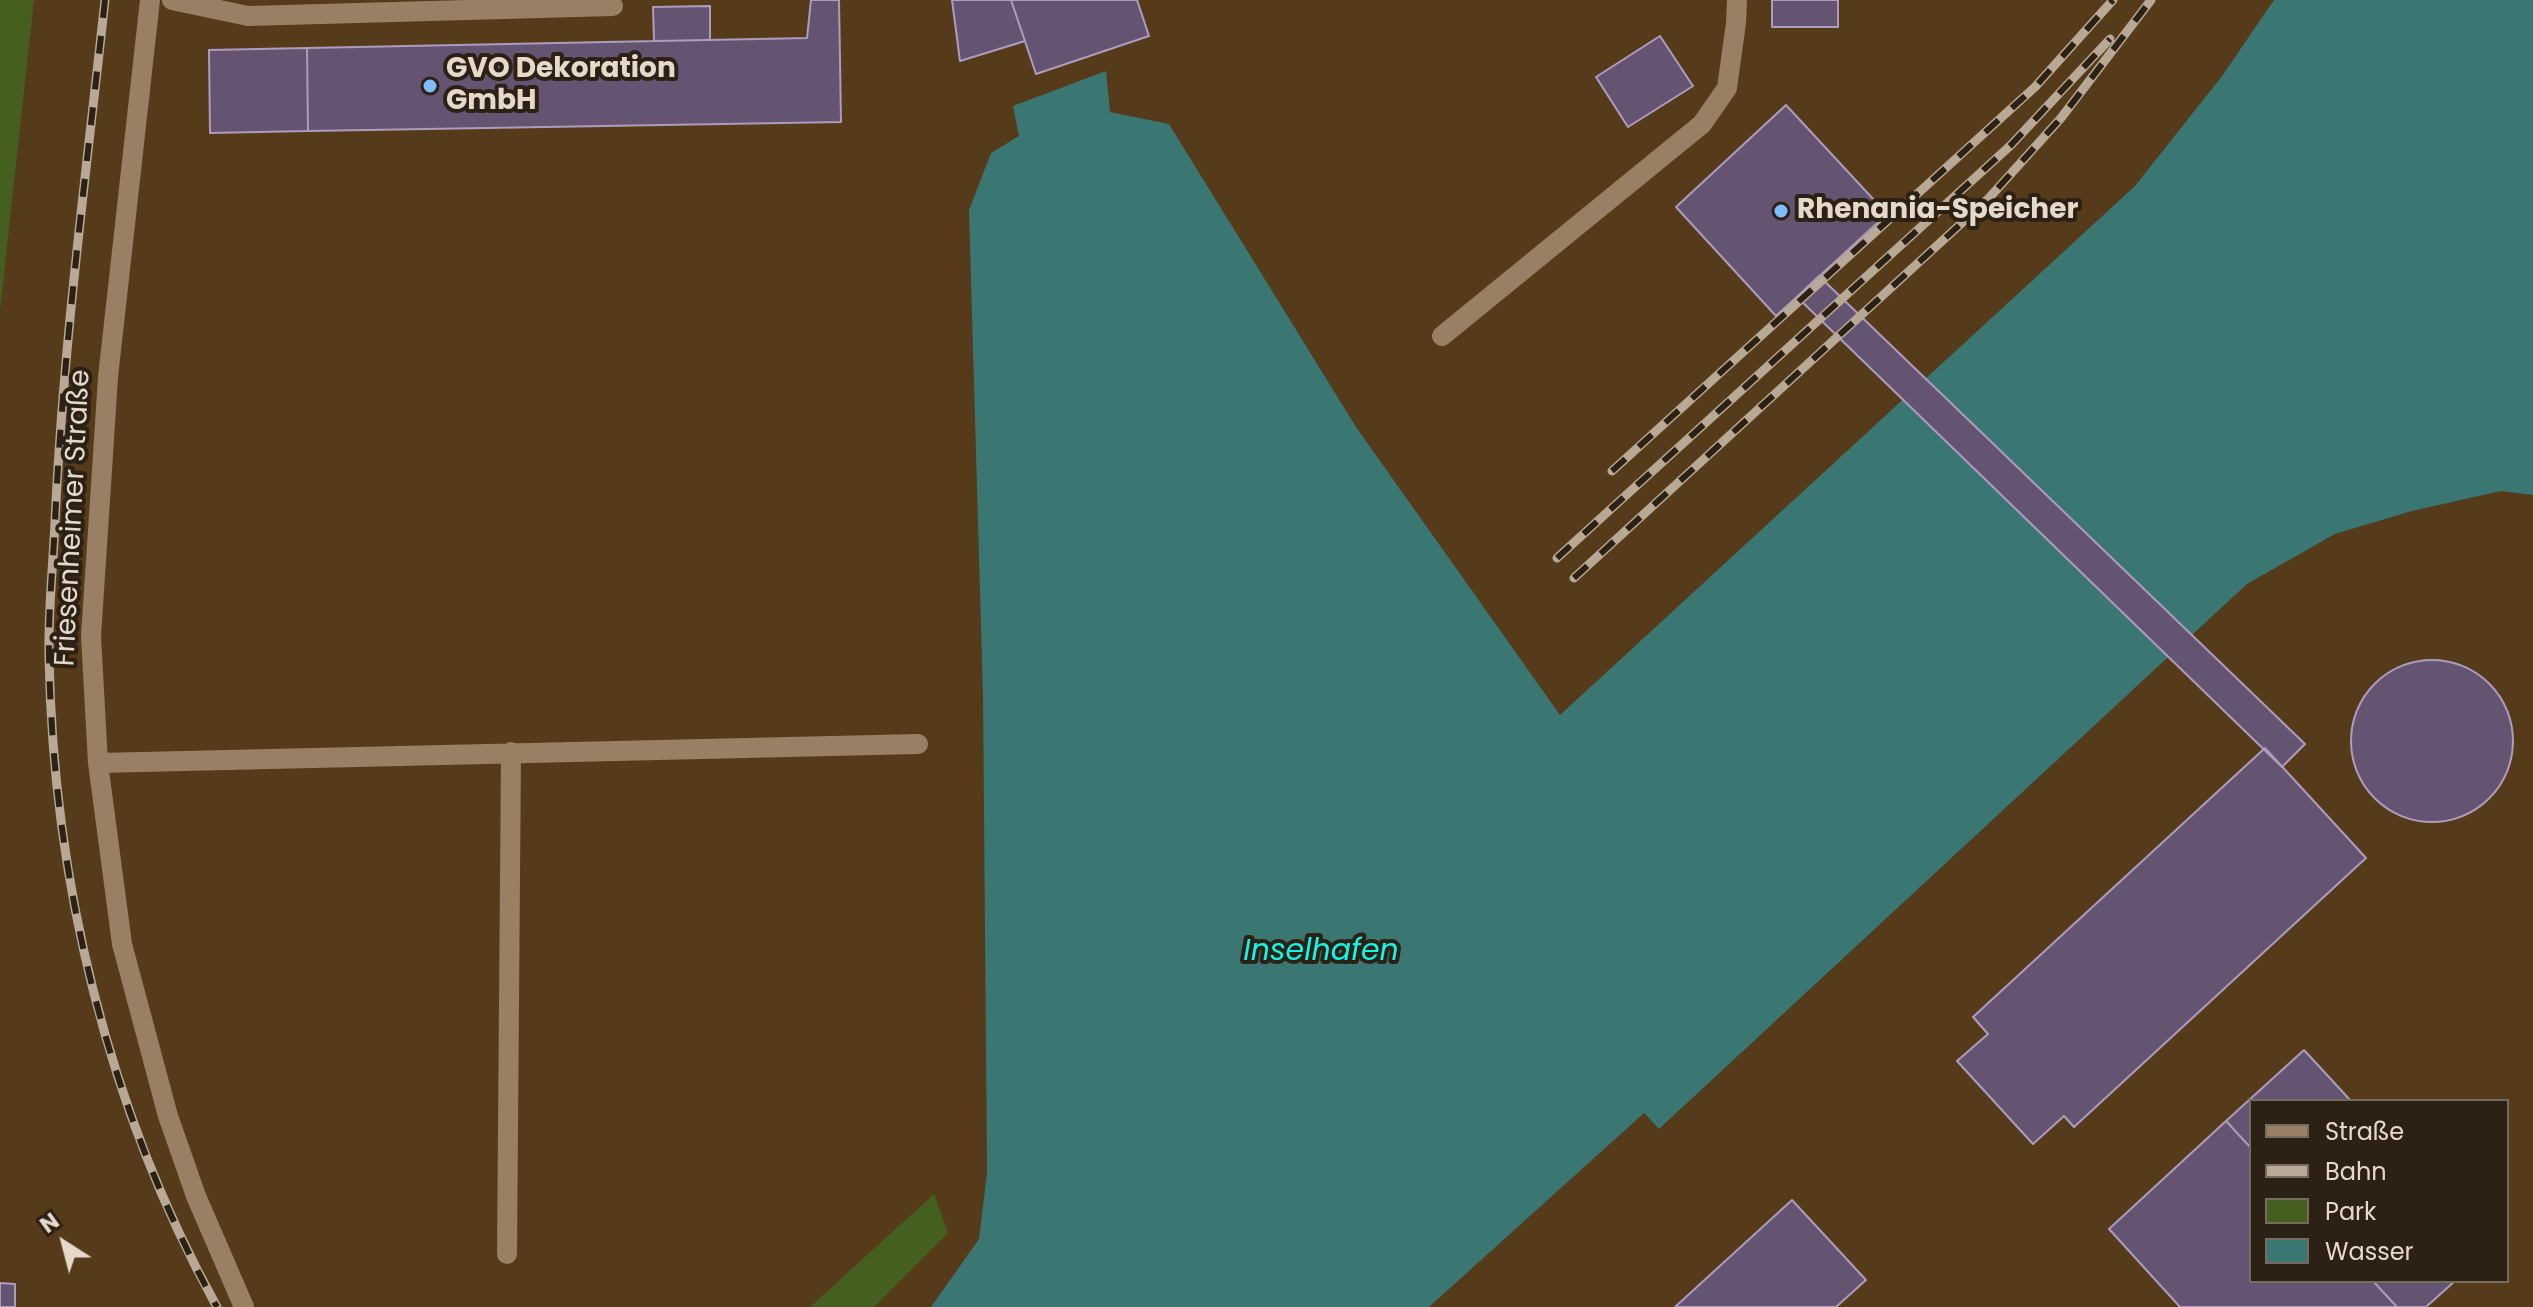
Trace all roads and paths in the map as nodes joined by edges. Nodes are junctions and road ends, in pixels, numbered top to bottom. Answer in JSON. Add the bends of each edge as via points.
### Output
{"nodes":[{"id":1,"x":150,"y":0,"type":"edge"},
{"id":2,"x":172,"y":0,"type":"edge"},
{"id":3,"x":1737,"y":0,"type":"edge"},
{"id":4,"x":613,"y":6,"type":"dead end"},
{"id":5,"x":1442,"y":336,"type":"dead end"},
{"id":6,"x":918,"y":744,"type":"dead end"},
{"id":7,"x":511,"y":752,"type":"junction"},
{"id":8,"x":98,"y":763,"type":"junction"},
{"id":9,"x":507,"y":1254,"type":"dead end"},
{"id":10,"x":244,"y":1307,"type":"edge"}],
"edges":[{"from":1,"to":8,"type":"street","name":"Friesenheimer Straße","via":[[108,377],[91,636]]},
{"from":2,"to":4,"type":"street","via":[[248,16]]},
{"from":3,"to":5,"type":"street","via":[[1727,88],[1702,124]]},
{"from":6,"to":7,"type":"street"},
{"from":7,"to":8,"type":"street"},
{"from":7,"to":9,"type":"street"},
{"from":8,"to":10,"type":"street","name":"Friesenheimer Straße","via":[[122,944],[168,1116]]}]}
